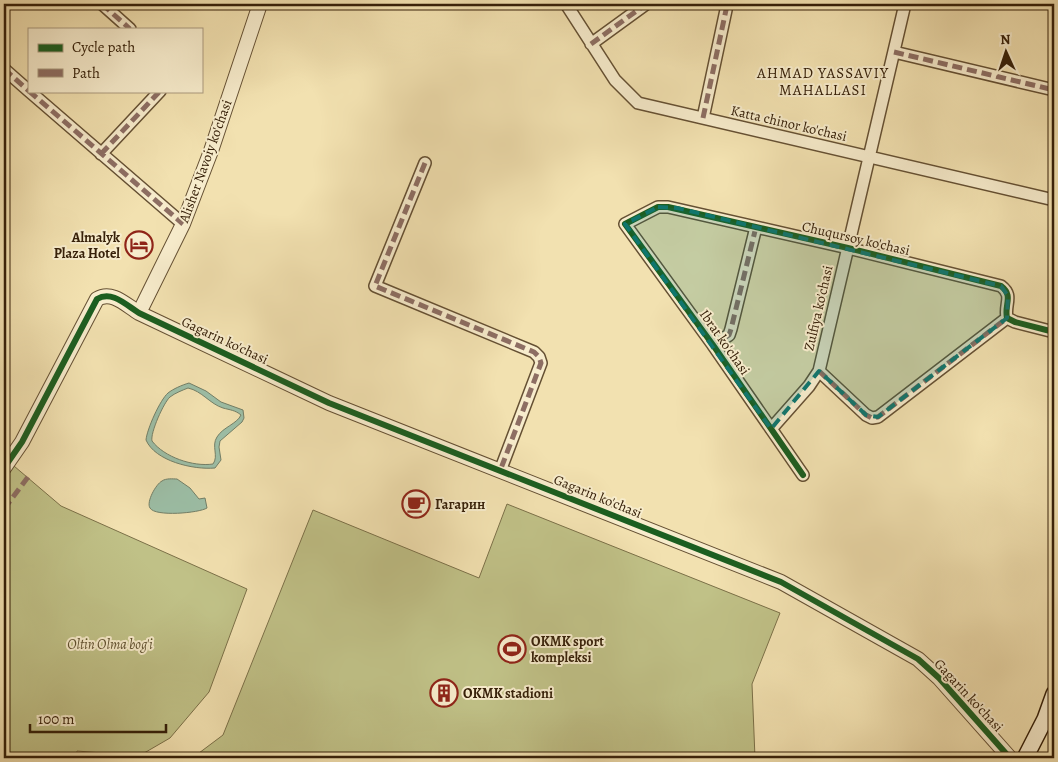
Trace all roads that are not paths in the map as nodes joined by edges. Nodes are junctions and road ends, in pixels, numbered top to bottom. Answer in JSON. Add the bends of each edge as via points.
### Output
{"nodes":[{"id":1,"x":102,"y":4,"type":"edge"},
{"id":2,"x":260,"y":4,"type":"edge"},
{"id":3,"x":566,"y":4,"type":"edge"},
{"id":4,"x":646,"y":4,"type":"edge"},
{"id":5,"x":724,"y":4,"type":"edge"},
{"id":6,"x":905,"y":4,"type":"edge"},
{"id":7,"x":129,"y":28,"type":"edge"},
{"id":8,"x":591,"y":44,"type":"junction"},
{"id":9,"x":894,"y":52,"type":"junction"},
{"id":10,"x":4,"y":69,"type":"edge"},
{"id":11,"x":28,"y":90,"type":"edge"},
{"id":12,"x":1054,"y":90,"type":"edge"},
{"id":13,"x":30,"y":92,"type":"edge"},
{"id":14,"x":159,"y":92,"type":"edge"},
{"id":15,"x":703,"y":118,"type":"junction"},
{"id":16,"x":101,"y":154,"type":"junction"},
{"id":17,"x":870,"y":156,"type":"junction"},
{"id":18,"x":425,"y":163,"type":"dead end"},
{"id":19,"x":1054,"y":200,"type":"edge"},
{"id":20,"x":183,"y":224,"type":"junction"},
{"id":21,"x":625,"y":224,"type":"joint"},
{"id":22,"x":756,"y":227,"type":"junction"},
{"id":23,"x":848,"y":248,"type":"junction"},
{"id":24,"x":139,"y":313,"type":"junction"},
{"id":25,"x":1007,"y":318,"type":"junction"},
{"id":26,"x":1054,"y":332,"type":"edge"},
{"id":27,"x":713,"y":345,"type":"junction"},
{"id":28,"x":819,"y":371,"type":"junction"},
{"id":29,"x":771,"y":429,"type":"junction"},
{"id":30,"x":6,"y":461,"type":"edge"},
{"id":31,"x":500,"y":471,"type":"junction"},
{"id":32,"x":803,"y":475,"type":"dead end"},
{"id":33,"x":1054,"y":694,"type":"edge"},
{"id":34,"x":1010,"y":758,"type":"edge"},
{"id":35,"x":1025,"y":758,"type":"edge"}],
"edges":[{"from":1,"to":7,"type":"street"},
{"from":2,"to":20,"type":"street","name":"Alisher Navoiy ko'chasi"},
{"from":3,"to":8,"type":"street","name":"Katta chinor ko'chasi"},
{"from":4,"to":8,"type":"street"},
{"from":5,"to":15,"type":"street","via":[[726,10]]},
{"from":6,"to":9,"type":"street","name":"Zulfiya ko'chasi"},
{"from":8,"to":15,"type":"street","name":"Katta chinor ko'chasi","via":[[615,80],[638,103]]},
{"from":9,"to":12,"type":"street"},
{"from":9,"to":17,"type":"street","name":"Zulfiya ko'chasi"},
{"from":10,"to":11,"type":"street"},
{"from":13,"to":16,"type":"street"},
{"from":14,"to":16,"type":"street"},
{"from":15,"to":17,"type":"street","name":"Katta chinor ko'chasi"},
{"from":16,"to":20,"type":"street"},
{"from":17,"to":19,"type":"street","name":"Katta chinor ko'chasi"},
{"from":17,"to":23,"type":"street","name":"Zulfiya ko'chasi"},
{"from":18,"to":31,"type":"street","via":[[375,286],[534,352],[539,357],[541,363]]},
{"from":20,"to":24,"type":"street","name":"Alisher Navoiy ko'chasi"},
{"from":21,"to":22,"type":"street","name":"Chuqursoy ko'chasi","via":[[658,207],[668,207]]},
{"from":21,"to":27,"type":"street","name":"Ibrat ko'chasi"},
{"from":22,"to":23,"type":"street","name":"Chuqursoy ko'chasi"},
{"from":22,"to":27,"type":"street","via":[[731,329]]},
{"from":23,"to":25,"type":"street","name":"Chuqursoy ko'chasi","via":[[1001,286],[1007,290]]},
{"from":23,"to":28,"type":"street","name":"Zulfiya ko'chasi"},
{"from":24,"to":30,"type":"street","name":"Gagarin ko'chasi","via":[[110,295],[97,298],[22,442]]},
{"from":24,"to":31,"type":"street","name":"Gagarin ko'chasi","via":[[329,403]]},
{"from":25,"to":26,"type":"street"},
{"from":25,"to":28,"type":"street","via":[[878,417],[866,415]]},
{"from":27,"to":29,"type":"street","name":"Ibrat ko'chasi"},
{"from":28,"to":29,"type":"street","name":"Zulfiya ko'chasi"},
{"from":29,"to":32,"type":"street","name":"Ibrat ko'chasi"},
{"from":31,"to":34,"type":"street","name":"Gagarin ko'chasi","via":[[781,582],[852,621],[918,659]]},
{"from":33,"to":35,"type":"main road","via":[[1045,720]]}]}
